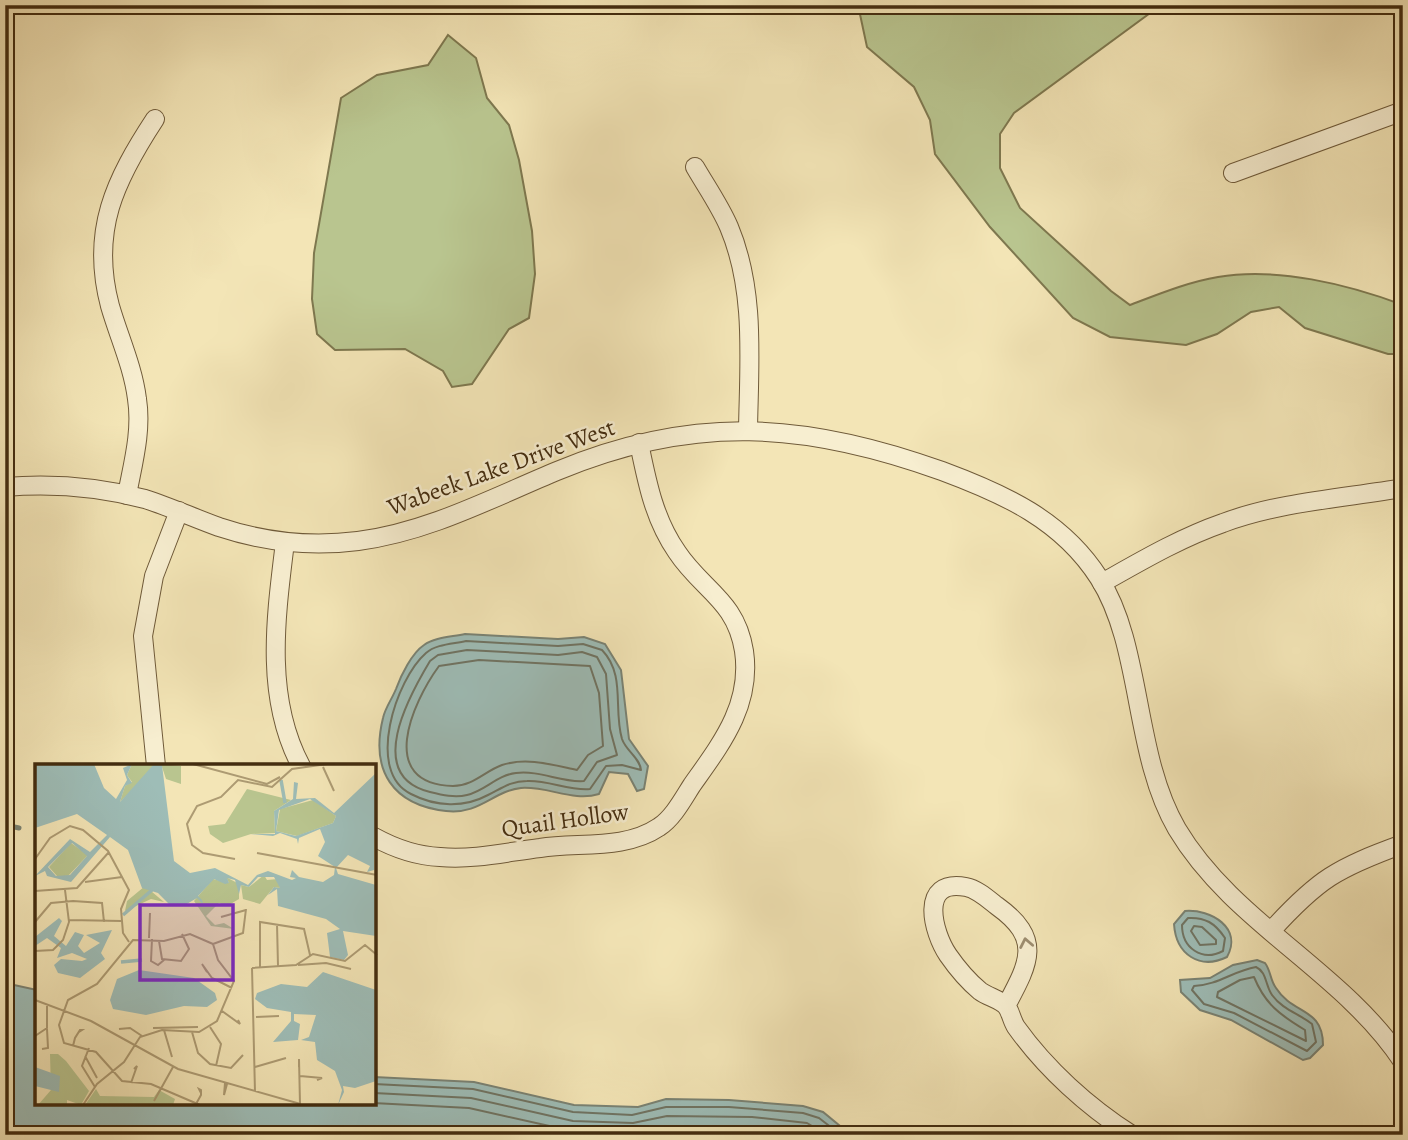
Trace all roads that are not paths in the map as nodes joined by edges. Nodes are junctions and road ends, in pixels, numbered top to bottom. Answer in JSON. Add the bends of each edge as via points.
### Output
{"nodes":[{"id":1,"x":1403,"y":111,"type":"edge"},
{"id":2,"x":155,"y":119,"type":"dead end"},
{"id":3,"x":695,"y":167,"type":"dead end"},
{"id":4,"x":1233,"y":173,"type":"dead end"},
{"id":5,"x":748,"y":430,"type":"junction"},
{"id":6,"x":639,"y":443,"type":"junction"},
{"id":7,"x":5,"y":487,"type":"edge"},
{"id":8,"x":1403,"y":488,"type":"edge"},
{"id":9,"x":127,"y":495,"type":"junction"},
{"id":10,"x":179,"y":511,"type":"junction"},
{"id":11,"x":285,"y":542,"type":"junction"},
{"id":12,"x":1102,"y":583,"type":"junction"},
{"id":13,"x":156,"y":764,"type":"edge"},
{"id":14,"x":301,"y":764,"type":"edge"},
{"id":15,"x":376,"y":838,"type":"edge"},
{"id":16,"x":1403,"y":844,"type":"edge"},
{"id":17,"x":1271,"y":931,"type":"junction"},
{"id":18,"x":1006,"y":1006,"type":"junction"},
{"id":19,"x":1403,"y":1062,"type":"edge"},
{"id":20,"x":1132,"y":1135,"type":"edge"}],
"edges":[{"from":1,"to":4,"type":"street"},
{"from":2,"to":9,"type":"street","via":[[118,180],[104,245],[110,304],[138,400],[138,439]]},
{"from":3,"to":5,"type":"street","via":[[728,225],[742,268],[749,325]]},
{"from":5,"to":6,"type":"street","name":"Wabeek Lake Drive West"},
{"from":5,"to":12,"type":"street","name":"Wabeek Lake Drive West","via":[[866,445],[997,492],[1035,512],[1064,536]]},
{"from":6,"to":11,"type":"street","name":"Wabeek Lake Drive West","via":[[585,459],[413,529],[333,543]]},
{"from":6,"to":15,"type":"street","name":"Quail Hollow","via":[[653,507],[668,539],[688,568],[728,607],[741,637],[745,669],[741,701],[714,756],[660,827],[624,840],[463,858],[416,853]]},
{"from":7,"to":9,"type":"street","name":"Wabeek Lake Drive West","via":[[82,487]]},
{"from":8,"to":12,"type":"street","via":[[1225,522]]},
{"from":9,"to":10,"type":"street","name":"Wabeek Lake Drive West"},
{"from":10,"to":11,"type":"street","name":"Wabeek Lake Drive West","via":[[247,535]]},
{"from":10,"to":13,"type":"street","via":[[154,576],[143,636]]},
{"from":11,"to":14,"type":"street","via":[[277,671],[284,726]]},
{"from":12,"to":17,"type":"street","name":"Wabeek Lake Drive West","via":[[1119,627],[1165,805],[1210,873]]},
{"from":16,"to":17,"type":"street","via":[[1326,877]]},
{"from":17,"to":19,"type":"street","name":"Wabeek Lake Drive West","via":[[1373,1023]]},
{"from":18,"to":18,"type":"street","one_way":true,"via":[[1028,959],[1029,947],[1020,925],[977,891],[952,887],[939,894],[932,910],[933,925],[948,955],[982,992]]},
{"from":18,"to":20,"type":"street","via":[[1014,1024],[1056,1072]]}]}
